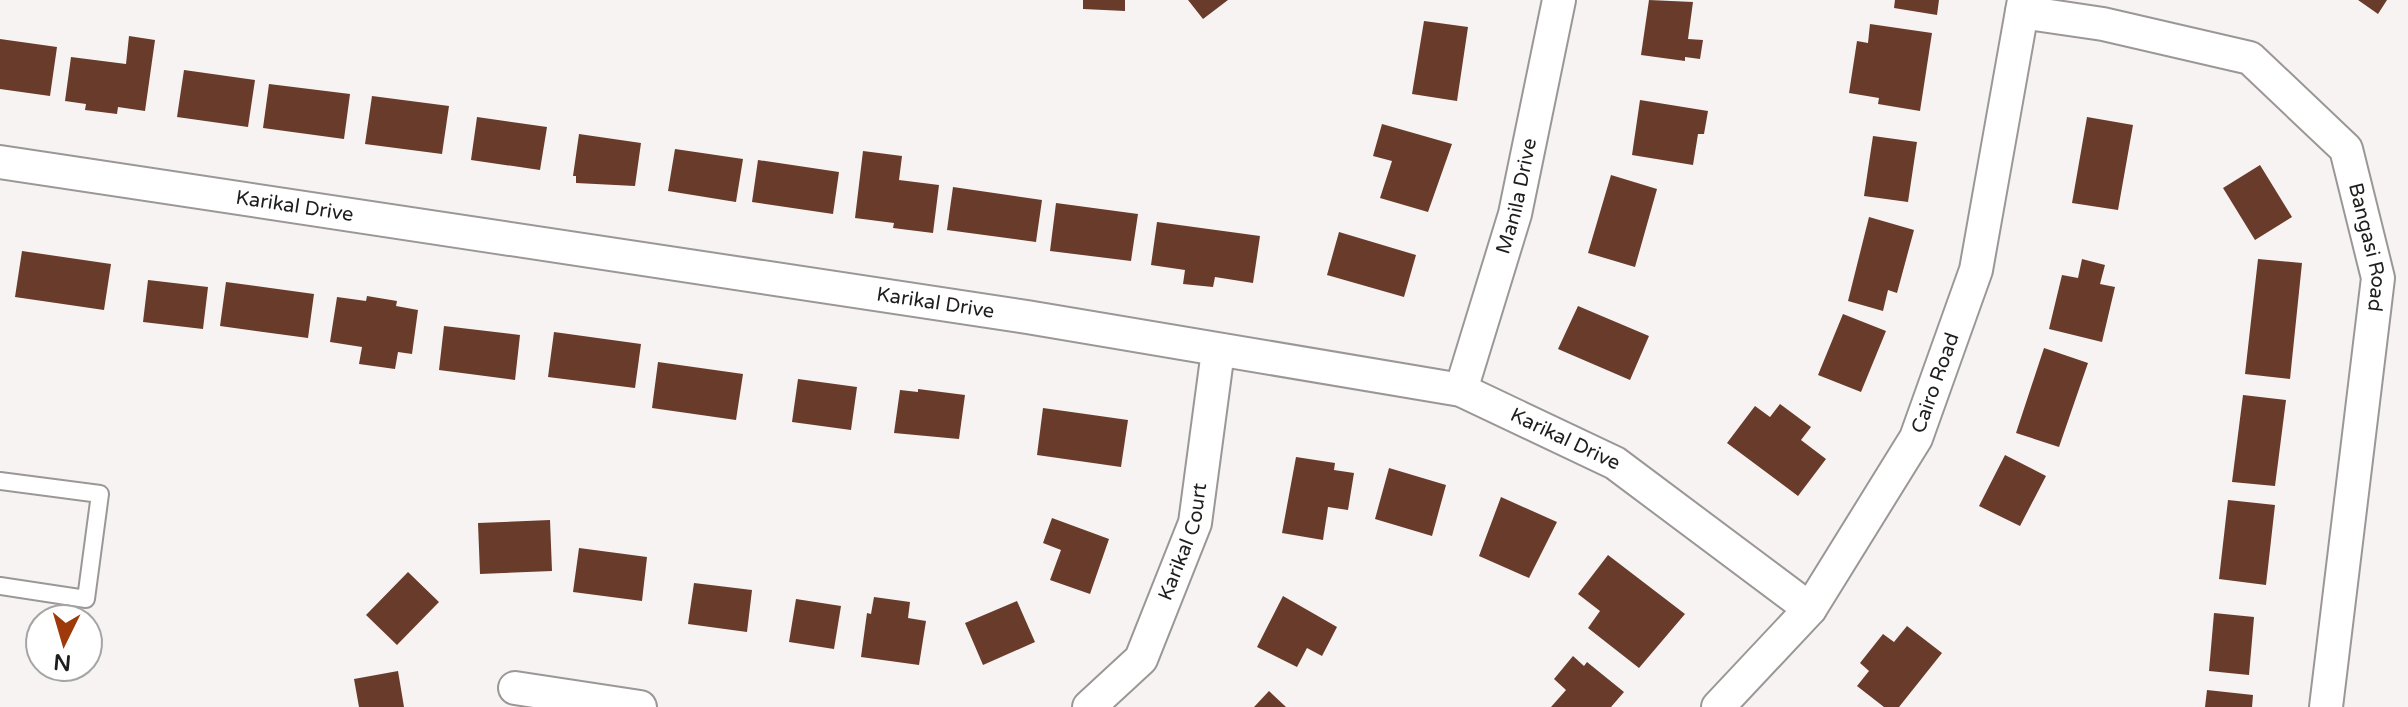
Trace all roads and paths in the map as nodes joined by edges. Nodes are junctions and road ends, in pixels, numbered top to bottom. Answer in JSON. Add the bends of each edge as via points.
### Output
{"nodes":[{"id":1,"x":1559,"y":0,"type":"edge"},
{"id":2,"x":2023,"y":6,"type":"edge"},
{"id":3,"x":0,"y":162,"type":"edge"},
{"id":4,"x":1218,"y":351,"type":"junction"},
{"id":5,"x":1461,"y":390,"type":"junction"},
{"id":6,"x":0,"y":481,"type":"edge"},
{"id":7,"x":0,"y":586,"type":"edge"},
{"id":8,"x":1810,"y":609,"type":"junction"},
{"id":9,"x":515,"y":688,"type":"dead end"},
{"id":10,"x":640,"y":707,"type":"edge"},
{"id":11,"x":1089,"y":707,"type":"edge"},
{"id":12,"x":1718,"y":707,"type":"edge"},
{"id":13,"x":2326,"y":707,"type":"edge"}],
"edges":[{"from":1,"to":5,"type":"street","name":"Manila Drive","via":[[1515,214]]},
{"from":2,"to":8,"type":"street","name":"Cairo Road","via":[[1976,270],[1916,438]]},
{"from":2,"to":13,"type":"street","name":"Bangasi Road","via":[[2250,58],[2346,149],[2378,278]]},
{"from":3,"to":4,"type":"street","name":"Karikal Drive","via":[[1027,317]]},
{"from":4,"to":5,"type":"street","name":"Karikal Drive"},
{"from":4,"to":11,"type":"street","name":"Karikal Court","via":[[1195,523],[1141,659]]},
{"from":5,"to":8,"type":"street","name":"Karikal Drive","via":[[1615,463]]},
{"from":6,"to":7,"type":"lane","via":[[100,494],[86,599]]},
{"from":8,"to":12,"type":"street","name":"Cairo Road"},
{"from":9,"to":10,"type":"street"}]}
